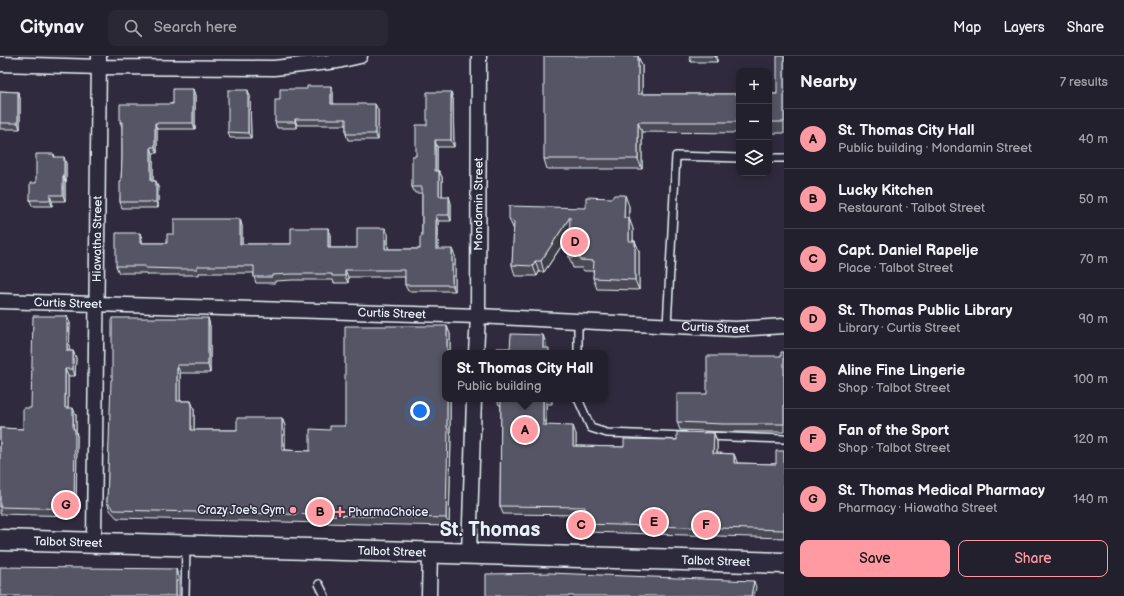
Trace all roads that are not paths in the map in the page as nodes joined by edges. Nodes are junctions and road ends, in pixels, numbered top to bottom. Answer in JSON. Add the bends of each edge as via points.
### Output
{"nodes":[{"id":1,"x":360,"y":56,"type":"edge"},
{"id":2,"x":479,"y":56,"type":"edge"},
{"id":3,"x":99,"y":62,"type":"edge"},
{"id":4,"x":0,"y":64,"type":"edge"},
{"id":5,"x":736,"y":158,"type":"edge"},
{"id":6,"x":772,"y":158,"type":"edge"},
{"id":7,"x":784,"y":158,"type":"edge"},
{"id":8,"x":0,"y":301,"type":"edge"},
{"id":9,"x":97,"y":305,"type":"junction"},
{"id":10,"x":478,"y":316,"type":"junction"},
{"id":11,"x":578,"y":321,"type":"junction"},
{"id":12,"x":667,"y":326,"type":"junction"},
{"id":13,"x":784,"y":326,"type":"edge"},
{"id":14,"x":476,"y":350,"type":"edge"},
{"id":15,"x":578,"y":350,"type":"edge"},
{"id":16,"x":474,"y":402,"type":"edge"},
{"id":17,"x":579,"y":402,"type":"edge"},
{"id":18,"x":690,"y":436,"type":"edge"},
{"id":19,"x":698,"y":436,"type":"edge"},
{"id":20,"x":784,"y":439,"type":"edge"},
{"id":21,"x":0,"y":540,"type":"edge"},
{"id":22,"x":94,"y":542,"type":"junction"},
{"id":23,"x":186,"y":545,"type":"junction"},
{"id":24,"x":430,"y":553,"type":"junction"},
{"id":25,"x":470,"y":554,"type":"junction"},
{"id":26,"x":784,"y":563,"type":"edge"},
{"id":27,"x":319,"y":584,"type":"dead end"},
{"id":28,"x":185,"y":596,"type":"edge"},
{"id":29,"x":325,"y":596,"type":"edge"},
{"id":30,"x":429,"y":596,"type":"edge"}],
"edges":[{"from":1,"to":3,"type":"street","via":[[274,68]]},
{"from":2,"to":10,"type":"street","name":"Mondamin Street"},
{"from":3,"to":4,"type":"street"},
{"from":3,"to":9,"type":"street","name":"Hiawatha Street"},
{"from":5,"to":12,"type":"lane","via":[[676,156]]},
{"from":6,"to":7,"type":"lane"},
{"from":8,"to":9,"type":"street","name":"Curtis Street"},
{"from":9,"to":10,"type":"street","name":"Curtis Street"},
{"from":9,"to":22,"type":"street","name":"Hiawatha Street"},
{"from":10,"to":11,"type":"street","name":"Curtis Street"},
{"from":10,"to":14,"type":"street","name":"Mondamin Street"},
{"from":11,"to":12,"type":"street","name":"Curtis Street"},
{"from":11,"to":15,"type":"lane"},
{"from":12,"to":13,"type":"street","name":"Curtis Street","via":[[735,329]]},
{"from":16,"to":25,"type":"street"},
{"from":17,"to":18,"type":"lane","via":[[592,428],[607,433]]},
{"from":19,"to":20,"type":"lane"},
{"from":21,"to":22,"type":"main road","name":"Talbot Street"},
{"from":22,"to":23,"type":"main road","name":"Talbot Street"},
{"from":23,"to":24,"type":"main road","name":"Talbot Street"},
{"from":23,"to":28,"type":"lane"},
{"from":24,"to":25,"type":"main road","name":"Talbot Street"},
{"from":24,"to":30,"type":"street"},
{"from":25,"to":26,"type":"main road","name":"Talbot Street"},
{"from":27,"to":29,"type":"lane"}]}
